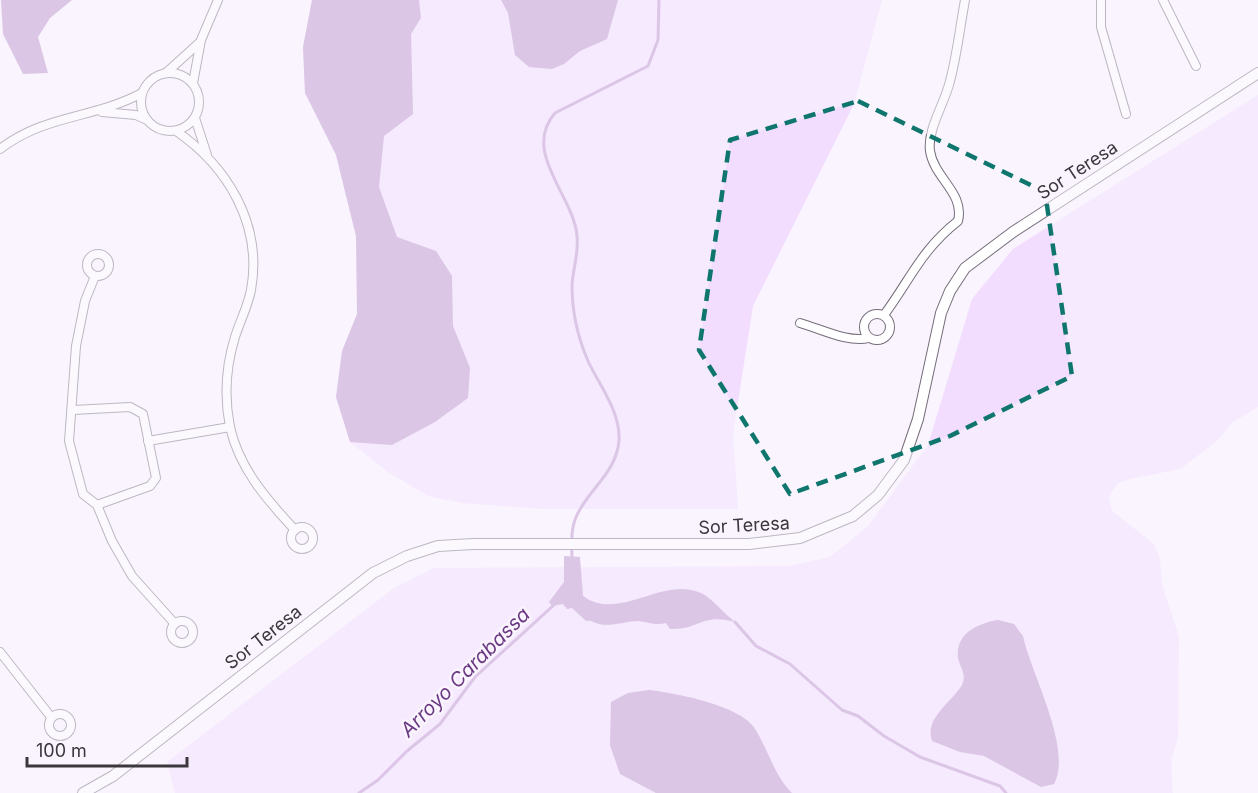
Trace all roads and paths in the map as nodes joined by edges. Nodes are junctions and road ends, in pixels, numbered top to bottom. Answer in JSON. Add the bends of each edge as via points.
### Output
{"nodes":[{"id":1,"x":218,"y":0,"type":"edge"},
{"id":2,"x":965,"y":0,"type":"edge"},
{"id":3,"x":1101,"y":0,"type":"edge"},
{"id":4,"x":1163,"y":0,"type":"edge"},
{"id":5,"x":201,"y":40,"type":"junction"},
{"id":6,"x":1196,"y":66,"type":"dead end"},
{"id":7,"x":166,"y":72,"type":"junction"},
{"id":8,"x":1258,"y":73,"type":"edge"},
{"id":9,"x":193,"y":82,"type":"junction"},
{"id":10,"x":142,"y":93,"type":"junction"},
{"id":11,"x":99,"y":112,"type":"junction"},
{"id":12,"x":1126,"y":114,"type":"dead end"},
{"id":13,"x":195,"y":118,"type":"junction"},
{"id":14,"x":147,"y":120,"type":"junction"},
{"id":15,"x":176,"y":130,"type":"junction"},
{"id":16,"x":0,"y":149,"type":"edge"},
{"id":17,"x":208,"y":155,"type":"junction"},
{"id":18,"x":95,"y":276,"type":"dead end"},
{"id":19,"x":884,"y":315,"type":"junction"},
{"id":20,"x":800,"y":323,"type":"dead end"},
{"id":21,"x":869,"y":338,"type":"junction"},
{"id":22,"x":73,"y":410,"type":"junction"},
{"id":23,"x":230,"y":427,"type":"junction"},
{"id":24,"x":148,"y":441,"type":"junction"},
{"id":25,"x":97,"y":505,"type":"junction"},
{"id":26,"x":295,"y":530,"type":"dead end"},
{"id":27,"x":175,"y":624,"type":"dead end"},
{"id":28,"x":0,"y":652,"type":"edge"},
{"id":29,"x":51,"y":717,"type":"dead end"},
{"id":30,"x":113,"y":776,"type":"junction"},
{"id":31,"x":83,"y":793,"type":"edge"},
{"id":32,"x":96,"y":793,"type":"edge"}],
"edges":[{"from":1,"to":5,"type":"street"},
{"from":2,"to":19,"type":"street","via":[[950,82],[930,138],[932,161],[959,207],[958,222],[934,242],[912,269]]},
{"from":3,"to":12,"type":"street","via":[[1101,27]]},
{"from":4,"to":6,"type":"street"},
{"from":5,"to":7,"type":"street"},
{"from":5,"to":9,"type":"street"},
{"from":7,"to":9,"type":"street","via":[[186,76]]},
{"from":7,"to":10,"type":"street","via":[[151,79]]},
{"from":8,"to":30,"type":"street","name":"Sor Teresa","via":[[1005,237],[965,268],[941,313],[918,419],[904,460],[878,495],[853,516],[820,531],[778,542],[438,546],[390,563],[350,590]]},
{"from":9,"to":13,"type":"street","via":[[200,100]]},
{"from":10,"to":11,"type":"street"},
{"from":10,"to":14,"type":"street"},
{"from":11,"to":14,"type":"street"},
{"from":11,"to":16,"type":"street","via":[[64,117],[39,126]]},
{"from":13,"to":15,"type":"street"},
{"from":13,"to":17,"type":"street"},
{"from":14,"to":15,"type":"street","via":[[160,129]]},
{"from":15,"to":17,"type":"street"},
{"from":17,"to":23,"type":"street","via":[[242,206],[252,252],[251,290],[228,369]]},
{"from":18,"to":22,"type":"street","via":[[85,301],[76,346]]},
{"from":19,"to":21,"type":"street","via":[[874,314],[866,319],[863,329]]},
{"from":19,"to":21,"type":"street","via":[[890,324],[888,334],[879,340]]},
{"from":20,"to":21,"type":"street","via":[[846,337]]},
{"from":22,"to":24,"type":"street","via":[[135,408],[143,414]]},
{"from":22,"to":25,"type":"street","via":[[68,433],[83,494]]},
{"from":23,"to":24,"type":"street"},
{"from":23,"to":26,"type":"street","via":[[256,484]]},
{"from":24,"to":25,"type":"street","via":[[156,473],[153,483]]},
{"from":25,"to":27,"type":"street","via":[[122,561]]},
{"from":28,"to":29,"type":"street"},
{"from":30,"to":31,"type":"street","name":"Sor Teresa"},
{"from":30,"to":32,"type":"street","name":"Sor Teresa"}]}
